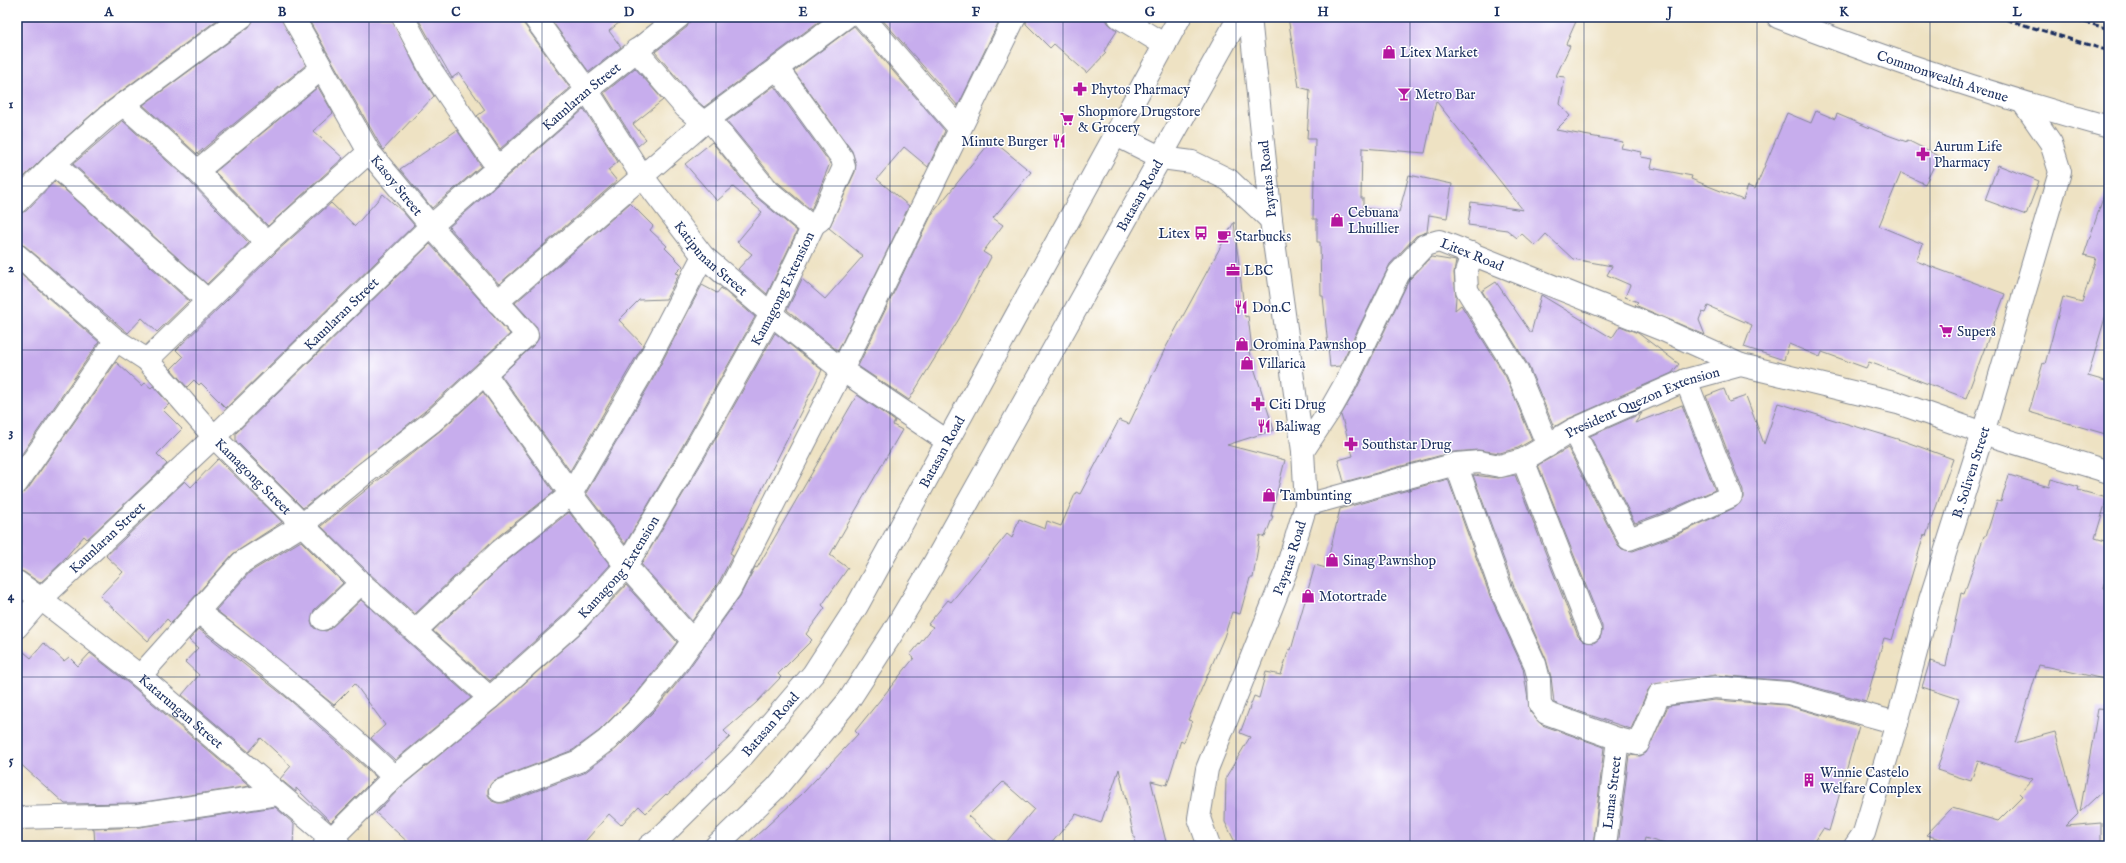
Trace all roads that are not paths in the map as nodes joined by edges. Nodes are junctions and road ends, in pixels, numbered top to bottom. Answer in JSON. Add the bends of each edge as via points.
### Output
{"nodes":[{"id":1,"x":242,"y":17,"type":"edge"},
{"id":2,"x":293,"y":17,"type":"edge"},
{"id":3,"x":403,"y":17,"type":"edge"},
{"id":4,"x":534,"y":17,"type":"edge"},
{"id":5,"x":679,"y":17,"type":"edge"},
{"id":6,"x":846,"y":17,"type":"edge"},
{"id":7,"x":863,"y":17,"type":"edge"},
{"id":8,"x":1015,"y":17,"type":"edge"},
{"id":9,"x":1119,"y":17,"type":"edge"},
{"id":10,"x":1180,"y":17,"type":"edge"},
{"id":11,"x":1239,"y":17,"type":"edge"},
{"id":12,"x":1250,"y":17,"type":"edge"},
{"id":13,"x":1778,"y":17,"type":"edge"},
{"id":14,"x":1165,"y":46,"type":"junction"},
{"id":15,"x":636,"y":50,"type":"junction"},
{"id":16,"x":322,"y":68,"type":"junction"},
{"id":17,"x":777,"y":68,"type":"junction"},
{"id":18,"x":587,"y":90,"type":"junction"},
{"id":19,"x":123,"y":104,"type":"junction"},
{"id":20,"x":2024,"y":104,"type":"junction"},
{"id":21,"x":706,"y":121,"type":"junction"},
{"id":22,"x":2109,"y":127,"type":"edge"},
{"id":23,"x":960,"y":129,"type":"junction"},
{"id":24,"x":1116,"y":135,"type":"junction"},
{"id":25,"x":370,"y":152,"type":"junction"},
{"id":26,"x":1162,"y":158,"type":"junction"},
{"id":27,"x":54,"y":164,"type":"junction"},
{"id":28,"x":497,"y":167,"type":"junction"},
{"id":29,"x":197,"y":171,"type":"junction"},
{"id":30,"x":642,"y":176,"type":"junction"},
{"id":31,"x":17,"y":202,"type":"edge"},
{"id":32,"x":1271,"y":220,"type":"junction"},
{"id":33,"x":814,"y":224,"type":"junction"},
{"id":34,"x":431,"y":226,"type":"junction"},
{"id":35,"x":267,"y":242,"type":"junction"},
{"id":36,"x":1472,"y":253,"type":"junction"},
{"id":37,"x":17,"y":254,"type":"edge"},
{"id":38,"x":703,"y":256,"type":"junction"},
{"id":39,"x":207,"y":300,"type":"junction"},
{"id":40,"x":497,"y":302,"type":"junction"},
{"id":41,"x":771,"y":314,"type":"junction"},
{"id":42,"x":116,"y":340,"type":"junction"},
{"id":43,"x":147,"y":360,"type":"junction"},
{"id":44,"x":1742,"y":365,"type":"junction"},
{"id":45,"x":842,"y":370,"type":"junction"},
{"id":46,"x":485,"y":374,"type":"junction"},
{"id":47,"x":1686,"y":380,"type":"junction"},
{"id":48,"x":1573,"y":430,"type":"junction"},
{"id":49,"x":1983,"y":433,"type":"junction"},
{"id":50,"x":214,"y":437,"type":"junction"},
{"id":51,"x":947,"y":442,"type":"junction"},
{"id":52,"x":1548,"y":446,"type":"junction"},
{"id":53,"x":1302,"y":451,"type":"junction"},
{"id":54,"x":1523,"y":460,"type":"junction"},
{"id":55,"x":1456,"y":464,"type":"junction"},
{"id":56,"x":2109,"y":472,"type":"edge"},
{"id":57,"x":17,"y":483,"type":"edge"},
{"id":58,"x":571,"y":494,"type":"junction"},
{"id":59,"x":1306,"y":505,"type":"junction"},
{"id":60,"x":302,"y":525,"type":"junction"},
{"id":61,"x":626,"y":566,"type":"junction"},
{"id":62,"x":17,"y":582,"type":"edge"},
{"id":63,"x":361,"y":583,"type":"junction"},
{"id":64,"x":41,"y":599,"type":"junction"},
{"id":65,"x":198,"y":612,"type":"junction"},
{"id":66,"x":323,"y":619,"type":"dead end"},
{"id":67,"x":17,"y":627,"type":"edge"},
{"id":68,"x":415,"y":631,"type":"junction"},
{"id":69,"x":1590,"y":631,"type":"dead end"},
{"id":70,"x":693,"y":641,"type":"junction"},
{"id":71,"x":140,"y":676,"type":"junction"},
{"id":72,"x":490,"y":698,"type":"junction"},
{"id":73,"x":1897,"y":723,"type":"junction"},
{"id":74,"x":1618,"y":739,"type":"junction"},
{"id":75,"x":394,"y":777,"type":"junction"},
{"id":76,"x":500,"y":791,"type":"dead end"},
{"id":77,"x":278,"y":794,"type":"junction"},
{"id":78,"x":17,"y":818,"type":"edge"},
{"id":79,"x":332,"y":843,"type":"edge"},
{"id":80,"x":649,"y":846,"type":"edge"},
{"id":81,"x":716,"y":846,"type":"edge"},
{"id":82,"x":1209,"y":846,"type":"edge"},
{"id":83,"x":1605,"y":846,"type":"edge"},
{"id":84,"x":1855,"y":846,"type":"edge"}],
"edges":[{"from":1,"to":19,"type":"street"},
{"from":2,"to":16,"type":"street","name":"Kasoy Street"},
{"from":3,"to":28,"type":"street","via":[[431,70]]},
{"from":4,"to":18,"type":"street","name":"Katipunan Street"},
{"from":5,"to":15,"type":"street","name":"Kaunlaran Street"},
{"from":6,"to":17,"type":"street"},
{"from":7,"to":23,"type":"street"},
{"from":8,"to":23,"type":"street"},
{"from":9,"to":14,"type":"street"},
{"from":10,"to":14,"type":"street","name":"Batasan Road"},
{"from":11,"to":26,"type":"street","name":"Batasan Road"},
{"from":12,"to":32,"type":"street","name":"Payatas Road"},
{"from":13,"to":20,"type":"street","name":"Commonwealth Avenue","via":[[1889,60]]},
{"from":14,"to":24,"type":"street","name":"Batasan Road"},
{"from":15,"to":18,"type":"street","name":"Kaunlaran Street"},
{"from":15,"to":21,"type":"street","via":[[685,108]]},
{"from":16,"to":25,"type":"street","name":"Kasoy Street"},
{"from":16,"to":29,"type":"street"},
{"from":17,"to":21,"type":"street"},
{"from":17,"to":33,"type":"street","name":"Kamagong Extension","via":[[842,158],[844,167],[820,220]]},
{"from":18,"to":28,"type":"street","name":"Kaunlaran Street"},
{"from":18,"to":30,"type":"street","name":"Katipunan Street"},
{"from":19,"to":27,"type":"street"},
{"from":19,"to":29,"type":"street"},
{"from":20,"to":22,"type":"street","name":"Commonwealth Avenue"},
{"from":20,"to":49,"type":"street","name":"B. Soliven Street","via":[[2051,143],[2060,172]]},
{"from":21,"to":30,"type":"street"},
{"from":21,"to":33,"type":"street","via":[[714,125],[766,189],[808,224]]},
{"from":23,"to":45,"type":"street"},
{"from":24,"to":26,"type":"street"},
{"from":24,"to":51,"type":"street","name":"Batasan Road"},
{"from":25,"to":34,"type":"street","name":"Kasoy Street"},
{"from":25,"to":35,"type":"street"},
{"from":26,"to":32,"type":"street","via":[[1192,162],[1229,180]]},
{"from":26,"to":81,"type":"street","name":"Batasan Road","via":[[933,565],[849,700],[781,782]]},
{"from":27,"to":31,"type":"street"},
{"from":27,"to":39,"type":"street"},
{"from":28,"to":34,"type":"street","name":"Kaunlaran Street"},
{"from":29,"to":35,"type":"street"},
{"from":30,"to":38,"type":"street","name":"Katipunan Street"},
{"from":30,"to":40,"type":"street"},
{"from":32,"to":53,"type":"street","name":"Payatas Road"},
{"from":33,"to":41,"type":"street","name":"Kamagong Extension"},
{"from":34,"to":40,"type":"street","name":"Kasoy Street"},
{"from":34,"to":50,"type":"street","name":"Kaunlaran Street"},
{"from":35,"to":39,"type":"street"},
{"from":36,"to":44,"type":"street","name":"Litex Road","via":[[1661,329]]},
{"from":36,"to":52,"type":"street","via":[[1466,273],[1468,290],[1517,371]]},
{"from":36,"to":53,"type":"street","name":"Litex Road","via":[[1439,241],[1425,245],[1404,267],[1336,401]]},
{"from":37,"to":42,"type":"street","name":"Kamagong Street"},
{"from":38,"to":41,"type":"street","name":"Katipunan Street"},
{"from":38,"to":58,"type":"street","via":[[642,373]]},
{"from":39,"to":43,"type":"street"},
{"from":40,"to":46,"type":"street","name":"Kasoy Street","via":[[527,335]]},
{"from":41,"to":45,"type":"street","name":"Katipunan Street"},
{"from":41,"to":61,"type":"street","name":"Kamagong Extension"},
{"from":42,"to":43,"type":"street","name":"Kamagong Street"},
{"from":42,"to":57,"type":"street"},
{"from":43,"to":50,"type":"street","name":"Kamagong Street"},
{"from":44,"to":47,"type":"street","name":"President Quezon Extension"},
{"from":44,"to":49,"type":"street","name":"President Quezon Extension","via":[[1898,403]]},
{"from":45,"to":51,"type":"street","name":"Katipunan Street"},
{"from":45,"to":70,"type":"street","via":[[730,589]]},
{"from":46,"to":58,"type":"street"},
{"from":46,"to":60,"type":"street","via":[[433,421]]},
{"from":47,"to":48,"type":"street","name":"President Quezon Extension"},
{"from":47,"to":48,"type":"street","via":[[1731,496],[1672,523],[1629,539]]},
{"from":48,"to":52,"type":"street","name":"President Quezon Extension"},
{"from":49,"to":56,"type":"street","name":"President Quezon Extension"},
{"from":49,"to":73,"type":"street","name":"B. Soliven Street","via":[[1930,600]]},
{"from":50,"to":60,"type":"street","name":"Kamagong Street"},
{"from":50,"to":64,"type":"street","name":"Kaunlaran Street"},
{"from":51,"to":80,"type":"street","name":"Batasan Road","via":[[857,606],[813,674],[741,758]]},
{"from":52,"to":54,"type":"street","name":"President Quezon Extension"},
{"from":53,"to":59,"type":"street","name":"Payatas Road"},
{"from":54,"to":55,"type":"street","name":"President Quezon Extension","via":[[1500,466],[1479,462]]},
{"from":54,"to":69,"type":"street"},
{"from":55,"to":59,"type":"street","name":"President Quezon Extension"},
{"from":55,"to":74,"type":"street","via":[[1502,592],[1536,664],[1542,710]]},
{"from":58,"to":61,"type":"street"},
{"from":58,"to":68,"type":"street","via":[[500,551]]},
{"from":59,"to":82,"type":"street","name":"Payatas Road","via":[[1286,571],[1207,769],[1199,818]]},
{"from":60,"to":63,"type":"street","name":"Kamagong Street"},
{"from":60,"to":65,"type":"street","via":[[242,562]]},
{"from":61,"to":70,"type":"street"},
{"from":61,"to":72,"type":"street","name":"Kamagong Extension","via":[[575,622]]},
{"from":62,"to":64,"type":"street","name":"Katarungan Street"},
{"from":63,"to":66,"type":"street"},
{"from":63,"to":68,"type":"street","name":"Kamagong Street"},
{"from":64,"to":67,"type":"street","name":"Kaunlaran Street"},
{"from":64,"to":71,"type":"street","name":"Katarungan Street"},
{"from":65,"to":71,"type":"street"},
{"from":65,"to":75,"type":"street","via":[[257,655],[340,725]]},
{"from":68,"to":72,"type":"street","name":"Kamagong Street"},
{"from":70,"to":76,"type":"street","via":[[646,701],[607,740],[579,761]]},
{"from":71,"to":77,"type":"street","name":"Katarungan Street"},
{"from":72,"to":75,"type":"street","name":"Kamagong Extension"},
{"from":73,"to":74,"type":"street","via":[[1788,693],[1715,687],[1659,695],[1638,744]]},
{"from":73,"to":84,"type":"street","name":"B. Soliven Street","via":[[1864,833]]},
{"from":74,"to":83,"type":"street","name":"Lunas Street"},
{"from":75,"to":79,"type":"street","name":"Kamagong Extension"},
{"from":77,"to":78,"type":"street","via":[[138,815]]},
{"from":77,"to":79,"type":"street","name":"Katarungan Street"}]}
